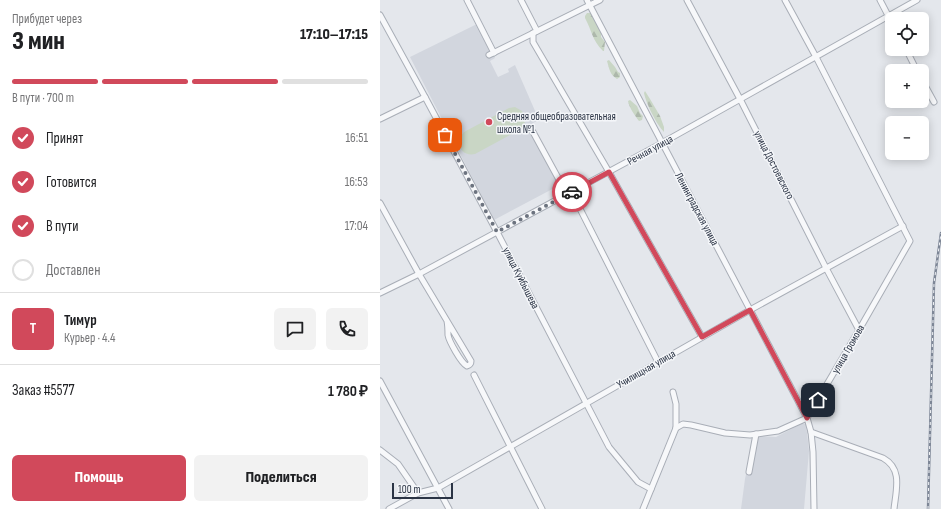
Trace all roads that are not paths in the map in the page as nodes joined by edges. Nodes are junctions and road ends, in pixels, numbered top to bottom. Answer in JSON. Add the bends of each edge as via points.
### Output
{"nodes":[{"id":1,"x":467,"y":0,"type":"edge"},
{"id":2,"x":521,"y":0,"type":"edge"},
{"id":3,"x":587,"y":0,"type":"edge"},
{"id":4,"x":600,"y":0,"type":"edge"},
{"id":5,"x":687,"y":0,"type":"edge"},
{"id":6,"x":785,"y":0,"type":"edge"},
{"id":7,"x":880,"y":0,"type":"edge"},
{"id":8,"x":917,"y":0,"type":"edge"},
{"id":9,"x":590,"y":6,"type":"junction"},
{"id":10,"x":886,"y":12,"type":"edge"},
{"id":11,"x":895,"y":12,"type":"edge"},
{"id":12,"x":380,"y":15,"type":"edge"},
{"id":13,"x":885,"y":18,"type":"edge"},
{"id":14,"x":535,"y":32,"type":"junction"},
{"id":15,"x":816,"y":57,"type":"junction"},
{"id":16,"x":929,"y":93,"type":"edge"},
{"id":17,"x":425,"y":97,"type":"junction"},
{"id":18,"x":740,"y":99,"type":"junction"},
{"id":19,"x":934,"y":102,"type":"dead end"},
{"id":20,"x":380,"y":119,"type":"edge"},
{"id":21,"x":534,"y":132,"type":"dead end"},
{"id":22,"x":662,"y":143,"type":"junction"},
{"id":23,"x":609,"y":172,"type":"junction"},
{"id":24,"x":568,"y":194,"type":"junction"},
{"id":25,"x":380,"y":203,"type":"edge"},
{"id":26,"x":902,"y":226,"type":"junction"},
{"id":27,"x":497,"y":232,"type":"junction"},
{"id":28,"x":826,"y":268,"type":"junction"},
{"id":29,"x":419,"y":274,"type":"junction"},
{"id":30,"x":380,"y":293,"type":"edge"},
{"id":31,"x":750,"y":310,"type":"junction"},
{"id":32,"x":447,"y":322,"type":"junction"},
{"id":33,"x":859,"y":330,"type":"junction"},
{"id":34,"x":702,"y":337,"type":"junction"},
{"id":35,"x":658,"y":362,"type":"junction"},
{"id":36,"x":474,"y":375,"type":"dead end"},
{"id":37,"x":380,"y":381,"type":"edge"},
{"id":38,"x":673,"y":392,"type":"dead end"},
{"id":39,"x":586,"y":404,"type":"junction"},
{"id":40,"x":807,"y":418,"type":"junction"},
{"id":41,"x":676,"y":428,"type":"junction"},
{"id":42,"x":811,"y":432,"type":"junction"},
{"id":43,"x":756,"y":434,"type":"junction"},
{"id":44,"x":511,"y":446,"type":"junction"},
{"id":45,"x":380,"y":450,"type":"edge"},
{"id":46,"x":749,"y":472,"type":"dead end"},
{"id":47,"x":438,"y":488,"type":"junction"},
{"id":48,"x":651,"y":489,"type":"junction"},
{"id":49,"x":418,"y":493,"type":"junction"},
{"id":50,"x":389,"y":509,"type":"edge"},
{"id":51,"x":449,"y":509,"type":"edge"},
{"id":52,"x":542,"y":509,"type":"edge"},
{"id":53,"x":643,"y":509,"type":"edge"},
{"id":54,"x":814,"y":509,"type":"edge"},
{"id":55,"x":894,"y":509,"type":"edge"}],
"edges":[{"from":1,"to":14,"type":"street","via":[[491,54]]},
{"from":2,"to":14,"type":"street"},
{"from":3,"to":9,"type":"street","name":"Ленинградская улица"},
{"from":4,"to":9,"type":"street"},
{"from":5,"to":18,"type":"street","name":"улица Достоевского"},
{"from":6,"to":15,"type":"street"},
{"from":7,"to":10,"type":"street"},
{"from":8,"to":11,"type":"street","name":"Речная улица"},
{"from":9,"to":14,"type":"street"},
{"from":9,"to":22,"type":"street","name":"Ленинградская улица"},
{"from":12,"to":17,"type":"street","name":"улица Куйбышева"},
{"from":13,"to":15,"type":"street","name":"Речная улица"},
{"from":14,"to":23,"type":"street","via":[[533,42]]},
{"from":15,"to":18,"type":"street","name":"Речная улица"},
{"from":15,"to":26,"type":"street"},
{"from":16,"to":19,"type":"street"},
{"from":17,"to":20,"type":"street"},
{"from":17,"to":27,"type":"street","name":"улица Куйбышева"},
{"from":18,"to":22,"type":"street","name":"Речная улица"},
{"from":18,"to":28,"type":"street","name":"улица Достоевского"},
{"from":21,"to":24,"type":"street"},
{"from":22,"to":23,"type":"street","name":"Речная улица"},
{"from":22,"to":31,"type":"street","name":"Ленинградская улица"},
{"from":23,"to":24,"type":"street","name":"Речная улица"},
{"from":23,"to":34,"type":"street"},
{"from":24,"to":27,"type":"street","name":"Речная улица"},
{"from":24,"to":35,"type":"street","via":[[575,199]]},
{"from":25,"to":29,"type":"street"},
{"from":26,"to":28,"type":"street","name":"Училищная улица"},
{"from":26,"to":33,"type":"street","name":"улица Громова","via":[[910,241]]},
{"from":27,"to":29,"type":"street","name":"Речная улица"},
{"from":27,"to":39,"type":"street","name":"улица Куйбышева"},
{"from":28,"to":31,"type":"street","name":"Училищная улица"},
{"from":28,"to":33,"type":"street","name":"улица Достоевского"},
{"from":29,"to":30,"type":"street","name":"Речная улица"},
{"from":29,"to":32,"type":"street"},
{"from":31,"to":34,"type":"street","name":"Училищная улица"},
{"from":31,"to":40,"type":"street","name":"Ленинградская улица"},
{"from":32,"to":32,"type":"street","via":[[471,361],[467,366],[461,361],[448,337]]},
{"from":33,"to":40,"type":"street","name":"улица Громова"},
{"from":34,"to":35,"type":"street","name":"Училищная улица"},
{"from":35,"to":39,"type":"street","name":"Училищная улица"},
{"from":36,"to":44,"type":"street"},
{"from":37,"to":47,"type":"street"},
{"from":38,"to":41,"type":"street"},
{"from":39,"to":44,"type":"street","name":"Училищная улица"},
{"from":39,"to":48,"type":"street","name":"улица Куйбышева","via":[[609,448],[638,482]]},
{"from":40,"to":42,"type":"street"},
{"from":40,"to":43,"type":"street","via":[[778,431]]},
{"from":41,"to":43,"type":"street","via":[[683,424],[725,433]]},
{"from":41,"to":48,"type":"street"},
{"from":42,"to":54,"type":"street"},
{"from":42,"to":55,"type":"street","via":[[889,461],[897,477]]},
{"from":43,"to":46,"type":"street"},
{"from":44,"to":47,"type":"street","name":"Училищная улица"},
{"from":44,"to":52,"type":"street"},
{"from":45,"to":49,"type":"street","via":[[398,464]]},
{"from":47,"to":49,"type":"street","name":"Училищная улица"},
{"from":47,"to":51,"type":"street"},
{"from":48,"to":53,"type":"street"},
{"from":49,"to":50,"type":"street","name":"Училищная улица"}]}
